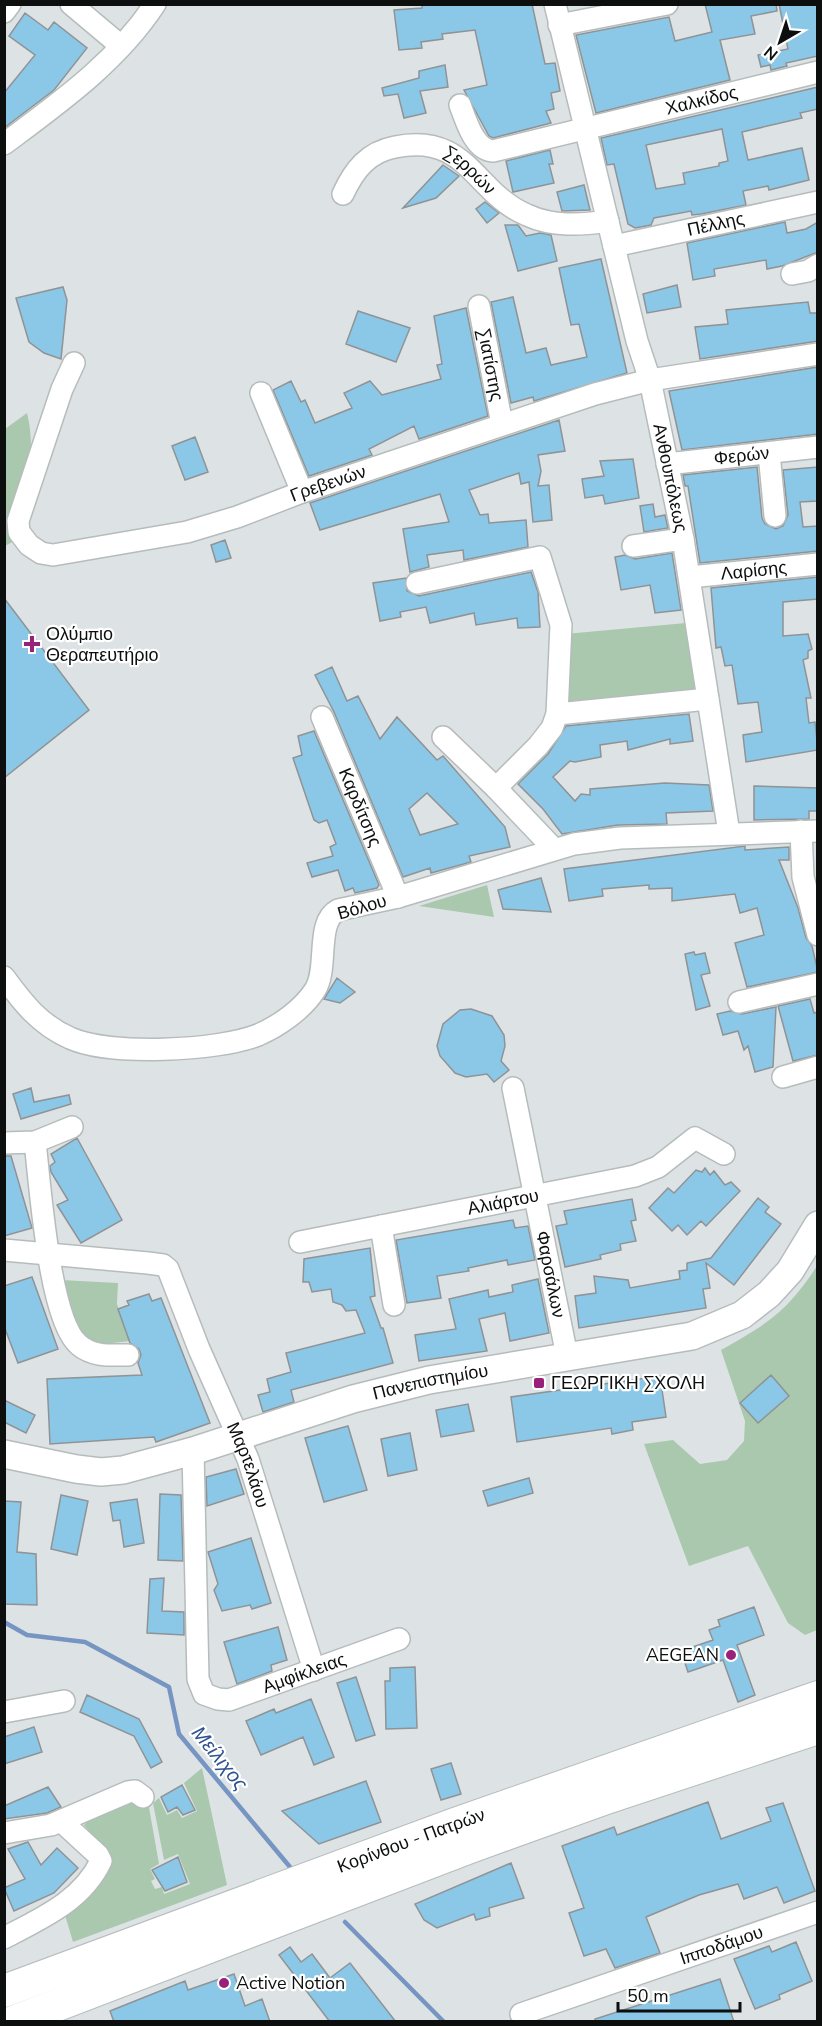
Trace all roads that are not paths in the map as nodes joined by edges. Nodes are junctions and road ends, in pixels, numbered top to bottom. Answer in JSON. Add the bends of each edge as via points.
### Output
{"nodes":[{"id":1,"x":10,"y":4,"type":"edge"},
{"id":2,"x":71,"y":4,"type":"edge"},
{"id":3,"x":155,"y":4,"type":"edge"},
{"id":4,"x":667,"y":4,"type":"edge"},
{"id":5,"x":4,"y":12,"type":"edge"},
{"id":6,"x":557,"y":15,"type":"edge"},
{"id":7,"x":120,"y":46,"type":"junction"},
{"id":8,"x":818,"y":72,"type":"edge"},
{"id":9,"x":460,"y":105,"type":"dead end"},
{"id":10,"x":586,"y":128,"type":"junction"},
{"id":11,"x":4,"y":144,"type":"edge"},
{"id":12,"x":343,"y":194,"type":"dead end"},
{"id":13,"x":818,"y":202,"type":"edge"},
{"id":14,"x":608,"y":221,"type":"junction"},
{"id":15,"x":614,"y":246,"type":"junction"},
{"id":16,"x":818,"y":265,"type":"edge"},
{"id":17,"x":792,"y":274,"type":"dead end"},
{"id":18,"x":478,"y":306,"type":"dead end"},
{"id":19,"x":818,"y":354,"type":"edge"},
{"id":20,"x":74,"y":363,"type":"dead end"},
{"id":21,"x":650,"y":380,"type":"junction"},
{"id":22,"x":261,"y":393,"type":"dead end"},
{"id":23,"x":502,"y":424,"type":"junction"},
{"id":24,"x":818,"y":447,"type":"edge"},
{"id":25,"x":769,"y":453,"type":"junction"},
{"id":26,"x":667,"y":464,"type":"junction"},
{"id":27,"x":302,"y":492,"type":"junction"},
{"id":28,"x":775,"y":516,"type":"dead end"},
{"id":29,"x":683,"y":539,"type":"junction"},
{"id":30,"x":633,"y":546,"type":"dead end"},
{"id":31,"x":818,"y":564,"type":"edge"},
{"id":32,"x":690,"y":577,"type":"junction"},
{"id":33,"x":417,"y":583,"type":"dead end"},
{"id":34,"x":708,"y":699,"type":"junction"},
{"id":35,"x":558,"y":714,"type":"junction"},
{"id":36,"x":322,"y":717,"type":"dead end"},
{"id":37,"x":443,"y":737,"type":"dead end"},
{"id":38,"x":496,"y":788,"type":"junction"},
{"id":39,"x":809,"y":831,"type":"edge"},
{"id":40,"x":729,"y":833,"type":"junction"},
{"id":41,"x":553,"y":848,"type":"junction"},
{"id":42,"x":398,"y":897,"type":"junction"},
{"id":43,"x":818,"y":935,"type":"edge"},
{"id":44,"x":4,"y":977,"type":"edge"},
{"id":45,"x":818,"y":984,"type":"edge"},
{"id":46,"x":739,"y":1002,"type":"dead end"},
{"id":47,"x":818,"y":1067,"type":"edge"},
{"id":48,"x":783,"y":1077,"type":"dead end"},
{"id":49,"x":513,"y":1088,"type":"dead end"},
{"id":50,"x":72,"y":1126,"type":"dead end"},
{"id":51,"x":35,"y":1142,"type":"junction"},
{"id":52,"x":4,"y":1143,"type":"edge"},
{"id":53,"x":724,"y":1154,"type":"dead end"},
{"id":54,"x":536,"y":1195,"type":"junction"},
{"id":55,"x":818,"y":1225,"type":"edge"},
{"id":56,"x":381,"y":1226,"type":"junction"},
{"id":57,"x":300,"y":1242,"type":"dead end"},
{"id":58,"x":4,"y":1250,"type":"edge"},
{"id":59,"x":49,"y":1254,"type":"junction"},
{"id":60,"x":394,"y":1305,"type":"dead end"},
{"id":61,"x":128,"y":1355,"type":"dead end"},
{"id":62,"x":567,"y":1356,"type":"junction"},
{"id":63,"x":238,"y":1436,"type":"junction"},
{"id":64,"x":193,"y":1451,"type":"junction"},
{"id":65,"x":4,"y":1454,"type":"edge"},
{"id":66,"x":399,"y":1639,"type":"dead end"},
{"id":67,"x":314,"y":1670,"type":"junction"},
{"id":68,"x":818,"y":1697,"type":"edge"},
{"id":69,"x":64,"y":1701,"type":"dead end"},
{"id":70,"x":4,"y":1712,"type":"edge"},
{"id":71,"x":816,"y":1733,"type":"edge"},
{"id":72,"x":143,"y":1797,"type":"dead end"},
{"id":73,"x":61,"y":1821,"type":"junction"},
{"id":74,"x":4,"y":1833,"type":"edge"},
{"id":75,"x":330,"y":1885,"type":"junction"},
{"id":76,"x":300,"y":1897,"type":"junction"},
{"id":77,"x":818,"y":1912,"type":"edge"},
{"id":78,"x":4,"y":1938,"type":"edge"},
{"id":79,"x":4,"y":1991,"type":"edge"},
{"id":80,"x":527,"y":2018,"type":"edge"},
{"id":81,"x":13,"y":2022,"type":"edge"}],
"edges":[{"from":1,"to":5,"type":"street"},
{"from":2,"to":7,"type":"street"},
{"from":3,"to":7,"type":"street"},
{"from":4,"to":6,"type":"street"},
{"from":6,"to":10,"type":"street","name":"Ανθουπόλεως"},
{"from":7,"to":11,"type":"street","via":[[80,86]]},
{"from":8,"to":10,"type":"street","name":"Χαλκίδος"},
{"from":9,"to":10,"type":"street","via":[[473,136],[490,151]]},
{"from":10,"to":14,"type":"street","name":"Ανθουπόλεως"},
{"from":12,"to":14,"type":"street","name":"Σερρών","via":[[359,167],[372,155],[399,146],[432,146],[454,154],[526,215],[572,225]]},
{"from":13,"to":15,"type":"street","name":"Πέλλης"},
{"from":14,"to":15,"type":"street","name":"Ανθουπόλεως"},
{"from":15,"to":21,"type":"street","name":"Ανθουπόλεως"},
{"from":16,"to":17,"type":"street"},
{"from":18,"to":23,"type":"street","name":"Σιατίστης"},
{"from":19,"to":21,"type":"street","name":"Γρεβενών"},
{"from":20,"to":27,"type":"street","name":"Γρεβενών","via":[[20,513],[19,532],[34,549],[47,555],[71,554],[187,532],[237,518]]},
{"from":21,"to":23,"type":"street","name":"Γρεβενών"},
{"from":21,"to":26,"type":"street","name":"Ανθουπόλεως"},
{"from":22,"to":27,"type":"street"},
{"from":23,"to":27,"type":"street","name":"Γρεβενών"},
{"from":24,"to":25,"type":"street","name":"Φερών"},
{"from":25,"to":26,"type":"street","name":"Φερών"},
{"from":25,"to":28,"type":"street"},
{"from":26,"to":29,"type":"street","name":"Ανθουπόλεως"},
{"from":29,"to":30,"type":"street"},
{"from":29,"to":32,"type":"street","name":"Ανθουπόλεως"},
{"from":31,"to":32,"type":"street","name":"Λαρίσης"},
{"from":32,"to":34,"type":"street","name":"Ανθουπόλεως"},
{"from":33,"to":35,"type":"street","via":[[540,557],[561,626]]},
{"from":34,"to":35,"type":"street"},
{"from":34,"to":40,"type":"street","name":"Ανθουπόλεως"},
{"from":35,"to":38,"type":"street","via":[[538,746]]},
{"from":36,"to":42,"type":"street","name":"Καρδίτσης"},
{"from":37,"to":38,"type":"street"},
{"from":38,"to":41,"type":"street"},
{"from":39,"to":40,"type":"street","name":"Βόλου"},
{"from":39,"to":43,"type":"street","via":[[803,877]]},
{"from":40,"to":41,"type":"street","name":"Βόλου","via":[[598,839]]},
{"from":41,"to":42,"type":"street","name":"Βόλου"},
{"from":42,"to":44,"type":"street","name":"Βόλου","via":[[332,914],[327,923],[316,989],[291,1014],[250,1037],[148,1049],[84,1044],[38,1019]]},
{"from":45,"to":46,"type":"street"},
{"from":47,"to":48,"type":"street"},
{"from":49,"to":54,"type":"street","name":"Φαρσάλων"},
{"from":50,"to":51,"type":"street"},
{"from":51,"to":52,"type":"street"},
{"from":51,"to":59,"type":"street"},
{"from":53,"to":54,"type":"street","name":"Αλιάρτου","via":[[695,1138],[648,1173]]},
{"from":54,"to":56,"type":"street","name":"Αλιάρτου"},
{"from":54,"to":62,"type":"street","name":"Φαρσάλων"},
{"from":55,"to":62,"type":"main road","name":"Πανεπιστημίου","via":[[781,1281],[758,1304],[727,1323],[670,1341]]},
{"from":56,"to":57,"type":"street","name":"Αλιάρτου"},
{"from":56,"to":60,"type":"street"},
{"from":58,"to":59,"type":"street"},
{"from":59,"to":61,"type":"street","via":[[63,1323],[73,1339],[93,1353]]},
{"from":59,"to":63,"type":"street","name":"Μαρτελάου","via":[[166,1267]]},
{"from":62,"to":63,"type":"main road","name":"Πανεπιστημίου","via":[[409,1385]]},
{"from":63,"to":64,"type":"main road","name":"Πανεπιστημίου"},
{"from":63,"to":67,"type":"street","name":"Μαρτελάου"},
{"from":64,"to":65,"type":"main road","name":"Πανεπιστημίου","via":[[133,1468],[101,1472]]},
{"from":64,"to":67,"type":"street","name":"Αμφίκλειας","via":[[201,1691],[229,1700]]},
{"from":66,"to":67,"type":"street","name":"Αμφίκλειας"},
{"from":68,"to":75,"type":"highway","name":"Κορίνθου - Πατρών","via":[[588,1777]]},
{"from":69,"to":70,"type":"street"},
{"from":71,"to":75,"type":"highway","name":"Κορίνθου - Πατρών"},
{"from":72,"to":73,"type":"street","via":[[135,1791],[128,1792]]},
{"from":73,"to":74,"type":"street"},
{"from":73,"to":78,"type":"street","via":[[98,1855],[99,1865],[70,1901]]},
{"from":75,"to":76,"type":"highway","name":"Κορίνθου - Πατρών"},
{"from":76,"to":79,"type":"highway","name":"Κορίνθου - Πατρών"},
{"from":76,"to":81,"type":"highway","name":"Κορίνθου - Πατρών"},
{"from":77,"to":80,"type":"street","name":"Ιπποδάμου"}]}
